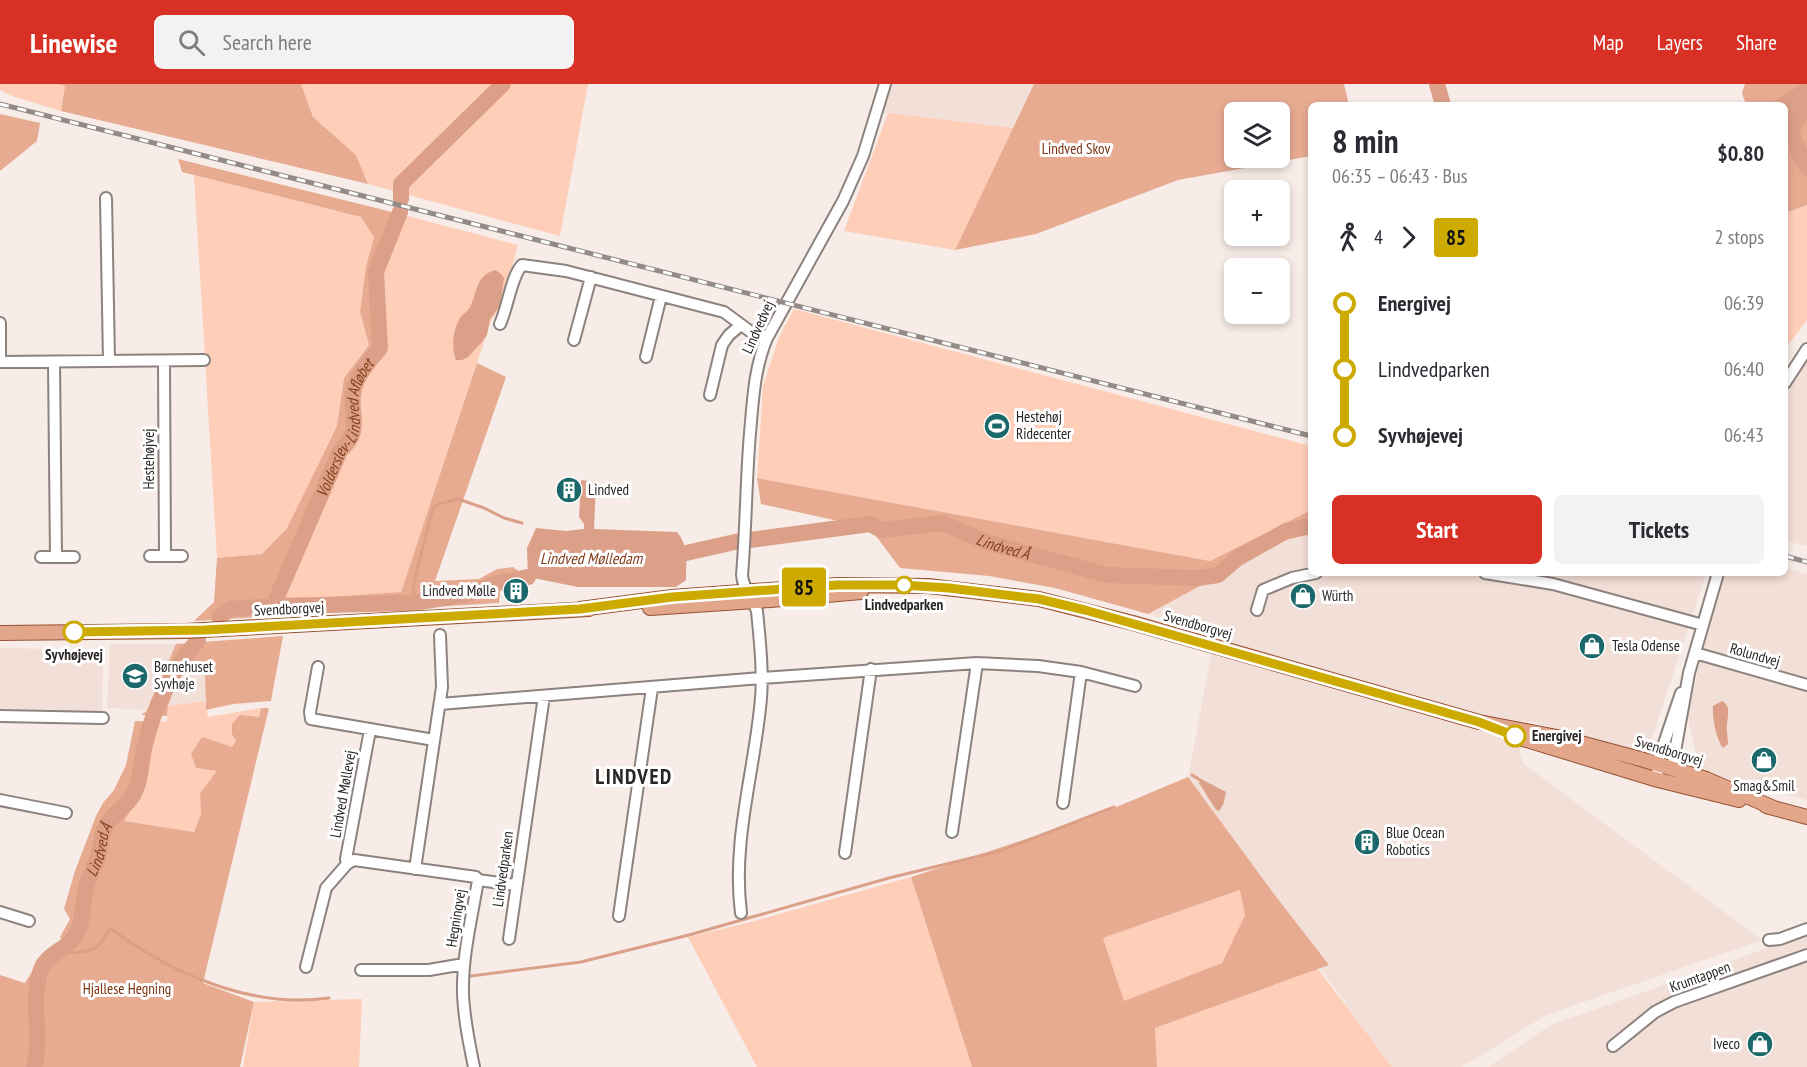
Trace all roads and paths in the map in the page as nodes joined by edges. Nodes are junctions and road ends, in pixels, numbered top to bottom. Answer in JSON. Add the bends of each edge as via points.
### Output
{"nodes":[{"id":1,"x":885,"y":84,"type":"edge"},
{"id":2,"x":106,"y":198,"type":"dead end"},
{"id":3,"x":591,"y":277,"type":"junction"},
{"id":4,"x":661,"y":296,"type":"junction"},
{"id":5,"x":0,"y":323,"type":"edge"},
{"id":6,"x":500,"y":324,"type":"dead end"},
{"id":7,"x":741,"y":325,"type":"junction"},
{"id":8,"x":767,"y":338,"type":"junction"},
{"id":9,"x":574,"y":340,"type":"dead end"},
{"id":10,"x":1807,"y":349,"type":"edge"},
{"id":11,"x":646,"y":357,"type":"dead end"},
{"id":12,"x":204,"y":360,"type":"dead end"},
{"id":13,"x":109,"y":361,"type":"junction"},
{"id":14,"x":164,"y":361,"type":"junction"},
{"id":15,"x":0,"y":362,"type":"edge"},
{"id":16,"x":54,"y":362,"type":"junction"},
{"id":17,"x":1788,"y":378,"type":"edge"},
{"id":18,"x":710,"y":395,"type":"dead end"},
{"id":19,"x":150,"y":556,"type":"dead end"},
{"id":20,"x":165,"y":556,"type":"junction"},
{"id":21,"x":182,"y":556,"type":"dead end"},
{"id":22,"x":41,"y":557,"type":"dead end"},
{"id":23,"x":56,"y":557,"type":"junction"},
{"id":24,"x":74,"y":557,"type":"dead end"},
{"id":25,"x":1308,"y":575,"type":"edge"},
{"id":26,"x":1504,"y":576,"type":"edge"},
{"id":27,"x":1717,"y":576,"type":"edge"},
{"id":28,"x":750,"y":596,"type":"junction"},
{"id":29,"x":1257,"y":610,"type":"dead end"},
{"id":30,"x":1702,"y":625,"type":"junction"},
{"id":31,"x":0,"y":633,"type":"edge"},
{"id":32,"x":440,"y":635,"type":"dead end"},
{"id":33,"x":1695,"y":652,"type":"junction"},
{"id":34,"x":977,"y":663,"type":"junction"},
{"id":35,"x":318,"y":667,"type":"dead end"},
{"id":36,"x":871,"y":669,"type":"junction"},
{"id":37,"x":1081,"y":672,"type":"junction"},
{"id":38,"x":1689,"y":673,"type":"junction"},
{"id":39,"x":760,"y":678,"type":"junction"},
{"id":40,"x":1807,"y":685,"type":"edge"},
{"id":41,"x":1135,"y":686,"type":"dead end"},
{"id":42,"x":652,"y":688,"type":"junction"},
{"id":43,"x":544,"y":696,"type":"junction"},
{"id":44,"x":440,"y":704,"type":"junction"},
{"id":45,"x":0,"y":716,"type":"edge"},
{"id":46,"x":104,"y":718,"type":"dead end"},
{"id":47,"x":1479,"y":722,"type":"junction"},
{"id":48,"x":370,"y":730,"type":"junction"},
{"id":49,"x":434,"y":740,"type":"junction"},
{"id":50,"x":1672,"y":768,"type":"junction"},
{"id":51,"x":1657,"y":772,"type":"junction"},
{"id":52,"x":0,"y":800,"type":"edge"},
{"id":53,"x":1063,"y":803,"type":"dead end"},
{"id":54,"x":1774,"y":808,"type":"junction"},
{"id":55,"x":66,"y":813,"type":"dead end"},
{"id":56,"x":1807,"y":818,"type":"edge"},
{"id":57,"x":952,"y":832,"type":"dead end"},
{"id":58,"x":845,"y":853,"type":"dead end"},
{"id":59,"x":347,"y":864,"type":"junction"},
{"id":60,"x":415,"y":869,"type":"junction"},
{"id":61,"x":478,"y":880,"type":"junction"},
{"id":62,"x":516,"y":885,"type":"junction"},
{"id":63,"x":0,"y":912,"type":"edge"},
{"id":64,"x":741,"y":913,"type":"dead end"},
{"id":65,"x":619,"y":916,"type":"dead end"},
{"id":66,"x":29,"y":921,"type":"dead end"},
{"id":67,"x":1807,"y":929,"type":"edge"},
{"id":68,"x":509,"y":939,"type":"dead end"},
{"id":69,"x":1769,"y":940,"type":"dead end"},
{"id":70,"x":1807,"y":955,"type":"edge"},
{"id":71,"x":464,"y":964,"type":"junction"},
{"id":72,"x":306,"y":968,"type":"dead end"},
{"id":73,"x":361,"y":970,"type":"dead end"},
{"id":74,"x":1613,"y":1046,"type":"dead end"},
{"id":75,"x":474,"y":1067,"type":"edge"}],
"edges":[{"from":1,"to":8,"type":"street","name":"Lindvedvej","via":[[863,156],[843,201]]},
{"from":2,"to":13,"type":"street"},
{"from":3,"to":4,"type":"street"},
{"from":3,"to":6,"type":"street","via":[[522,265]]},
{"from":3,"to":9,"type":"street"},
{"from":4,"to":7,"type":"street","via":[[724,312]]},
{"from":4,"to":11,"type":"street"},
{"from":5,"to":15,"type":"street"},
{"from":7,"to":8,"type":"street"},
{"from":7,"to":18,"type":"street","via":[[725,339]]},
{"from":8,"to":28,"type":"street","name":"Lindvedvej","via":[[754,382],[744,532],[742,575]]},
{"from":10,"to":17,"type":"street"},
{"from":12,"to":14,"type":"street"},
{"from":13,"to":14,"type":"street"},
{"from":13,"to":16,"type":"street"},
{"from":14,"to":20,"type":"street","name":"Hestehøjvej"},
{"from":15,"to":16,"type":"street"},
{"from":16,"to":23,"type":"street"},
{"from":19,"to":20,"type":"street"},
{"from":20,"to":21,"type":"street"},
{"from":22,"to":23,"type":"street"},
{"from":23,"to":24,"type":"street"},
{"from":25,"to":29,"type":"street","via":[[1263,590]]},
{"from":26,"to":30,"type":"street","via":[[1553,584]]},
{"from":27,"to":30,"type":"street"},
{"from":28,"to":31,"type":"main road","name":"Svendborgvej","via":[[674,607],[196,631]]},
{"from":28,"to":39,"type":"street","via":[[757,615]]},
{"from":28,"to":47,"type":"main road","name":"Svendborgvej","via":[[837,596],[901,585],[1039,599]]},
{"from":30,"to":33,"type":"street"},
{"from":32,"to":44,"type":"street"},
{"from":33,"to":38,"type":"street"},
{"from":33,"to":40,"type":"street","name":"Rolundvej"},
{"from":34,"to":36,"type":"street"},
{"from":34,"to":37,"type":"street"},
{"from":34,"to":57,"type":"street"},
{"from":35,"to":48,"type":"street","via":[[311,719]]},
{"from":36,"to":39,"type":"street"},
{"from":36,"to":58,"type":"street"},
{"from":37,"to":41,"type":"street"},
{"from":37,"to":53,"type":"street"},
{"from":38,"to":50,"type":"street"},
{"from":38,"to":51,"type":"street"},
{"from":39,"to":42,"type":"street"},
{"from":39,"to":64,"type":"street","via":[[761,705],[739,850]]},
{"from":42,"to":43,"type":"street"},
{"from":42,"to":65,"type":"street"},
{"from":43,"to":44,"type":"street"},
{"from":43,"to":62,"type":"street","name":"Lindvedparken"},
{"from":44,"to":49,"type":"street"},
{"from":45,"to":46,"type":"street"},
{"from":47,"to":51,"type":"main road","name":"Svendborgvej","via":[[1507,734]]},
{"from":47,"to":51,"type":"main road","name":"Svendborgvej","via":[[1562,738]]},
{"from":48,"to":49,"type":"street"},
{"from":48,"to":59,"type":"street","name":"Lindved Møllevej"},
{"from":49,"to":60,"type":"street"},
{"from":50,"to":51,"type":"main road","name":"Svendborgvej"},
{"from":50,"to":54,"type":"main road","name":"Svendborgvej"},
{"from":51,"to":54,"type":"main road","name":"Svendborgvej"},
{"from":52,"to":55,"type":"street"},
{"from":54,"to":56,"type":"main road","name":"Svendborgvej"},
{"from":59,"to":60,"type":"street","via":[[354,860]]},
{"from":59,"to":72,"type":"street","via":[[326,888]]},
{"from":60,"to":61,"type":"street"},
{"from":61,"to":62,"type":"street","name":"Hegningvej"},
{"from":61,"to":71,"type":"street","name":"Hegningvej"},
{"from":62,"to":68,"type":"street","name":"Lindvedparken"},
{"from":63,"to":66,"type":"street"},
{"from":67,"to":69,"type":"street"},
{"from":70,"to":74,"type":"street","name":"Krumtappen","via":[[1674,1002],[1655,1012]]},
{"from":71,"to":73,"type":"street","name":"Hegningvej","via":[[429,970]]},
{"from":71,"to":75,"type":"street","name":"Hegningvej","via":[[465,1020]]}]}
